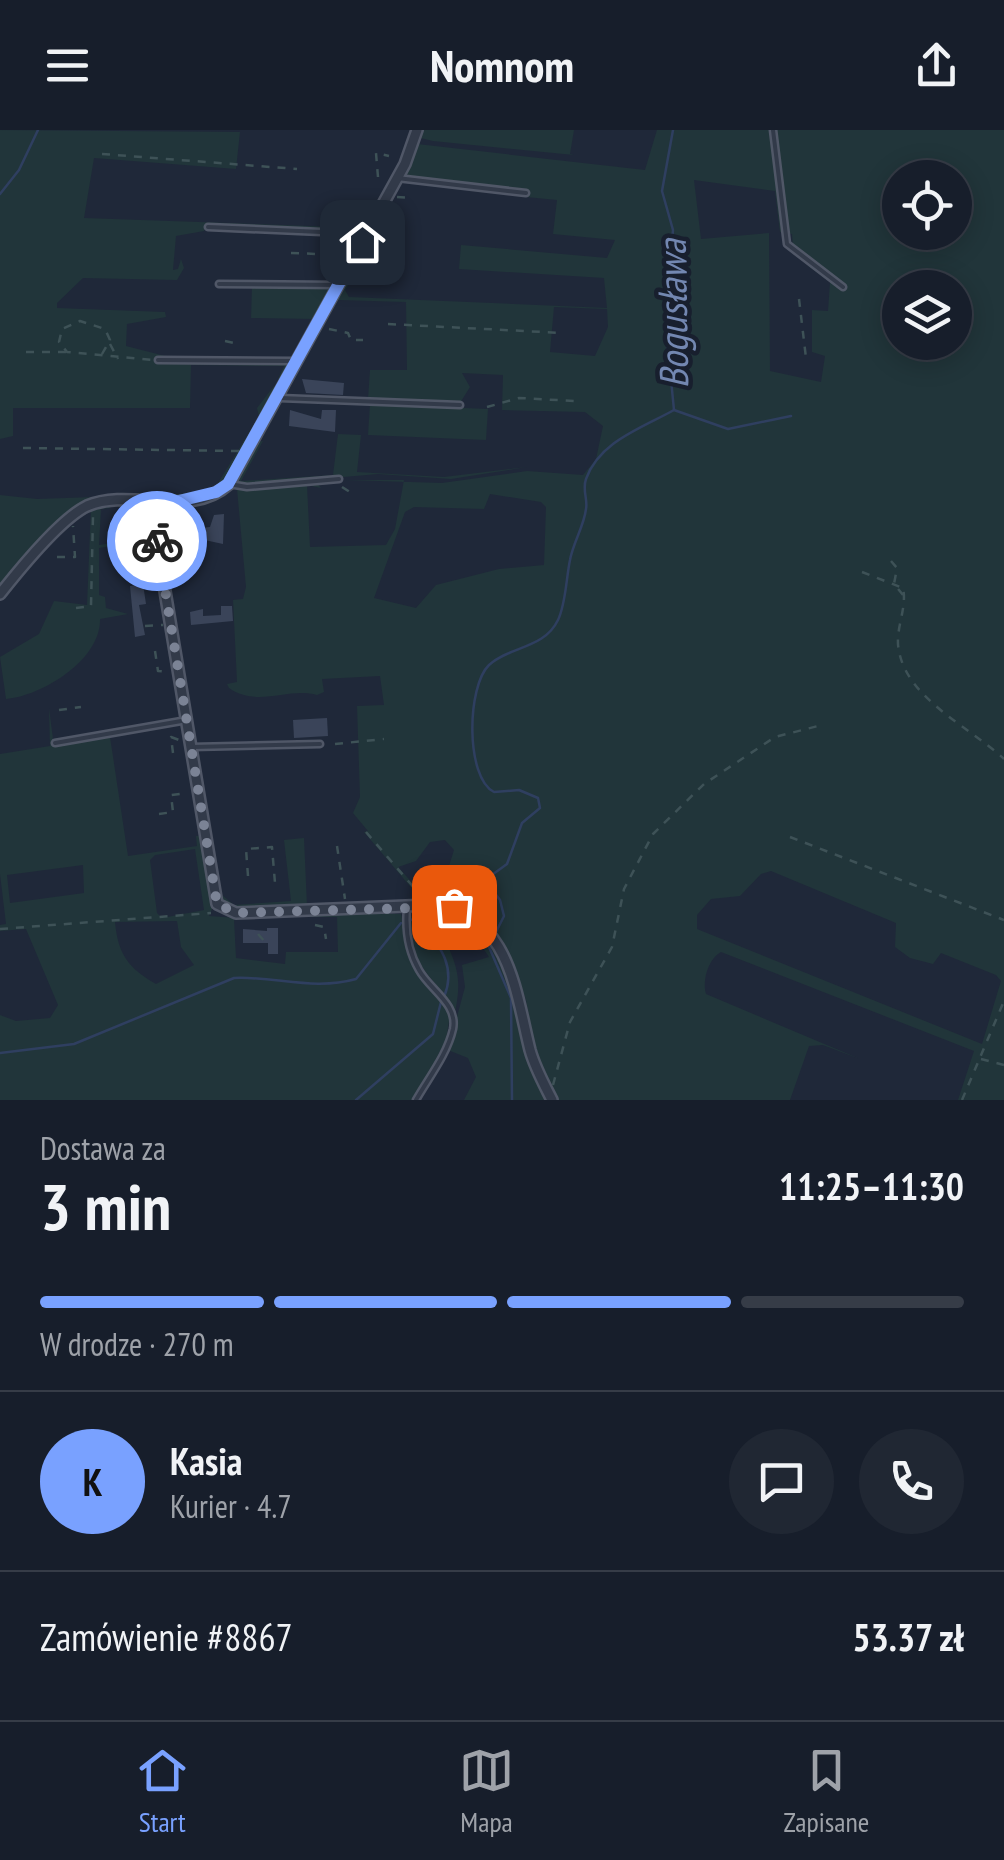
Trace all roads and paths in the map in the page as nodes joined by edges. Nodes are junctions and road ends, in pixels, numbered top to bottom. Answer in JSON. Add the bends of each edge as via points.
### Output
{"nodes":[{"id":1,"x":417,"y":130,"type":"edge"},
{"id":2,"x":773,"y":130,"type":"edge"},
{"id":3,"x":368,"y":151,"type":"dead end"},
{"id":4,"x":376,"y":152,"type":"junction"},
{"id":5,"x":102,"y":154,"type":"dead end"},
{"id":6,"x":389,"y":156,"type":"dead end"},
{"id":7,"x":296,"y":169,"type":"dead end"},
{"id":8,"x":378,"y":176,"type":"dead end"},
{"id":9,"x":397,"y":178,"type":"junction"},
{"id":10,"x":526,"y":192,"type":"dead end"},
{"id":11,"x":396,"y":197,"type":"dead end"},
{"id":12,"x":410,"y":198,"type":"dead end"},
{"id":13,"x":208,"y":227,"type":"dead end"},
{"id":14,"x":366,"y":234,"type":"junction"},
{"id":15,"x":306,"y":246,"type":"dead end"},
{"id":16,"x":291,"y":253,"type":"dead end"},
{"id":17,"x":306,"y":254,"type":"junction"},
{"id":18,"x":345,"y":255,"type":"dead end"},
{"id":19,"x":219,"y":284,"type":"dead end"},
{"id":20,"x":338,"y":285,"type":"junction"},
{"id":21,"x":842,"y":286,"type":"dead end"},
{"id":22,"x":799,"y":298,"type":"dead end"},
{"id":23,"x":388,"y":324,"type":"dead end"},
{"id":24,"x":329,"y":330,"type":"dead end"},
{"id":25,"x":562,"y":333,"type":"dead end"},
{"id":26,"x":110,"y":340,"type":"junction"},
{"id":27,"x":364,"y":340,"type":"dead end"},
{"id":28,"x":225,"y":342,"type":"dead end"},
{"id":29,"x":239,"y":344,"type":"dead end"},
{"id":30,"x":26,"y":352,"type":"dead end"},
{"id":31,"x":67,"y":352,"type":"junction"},
{"id":32,"x":102,"y":354,"type":"junction"},
{"id":33,"x":806,"y":358,"type":"dead end"},
{"id":34,"x":119,"y":360,"type":"junction"},
{"id":35,"x":158,"y":360,"type":"joint"},
{"id":36,"x":296,"y":361,"type":"junction"},
{"id":37,"x":276,"y":397,"type":"junction"},
{"id":38,"x":575,"y":401,"type":"dead end"},
{"id":39,"x":460,"y":406,"type":"dead end"},
{"id":40,"x":487,"y":407,"type":"dead end"},
{"id":41,"x":23,"y":448,"type":"dead end"},
{"id":42,"x":244,"y":455,"type":"junction"},
{"id":43,"x":339,"y":478,"type":"dead end"},
{"id":44,"x":228,"y":484,"type":"junction"},
{"id":45,"x":342,"y":486,"type":"dead end"},
{"id":46,"x":353,"y":494,"type":"dead end"},
{"id":47,"x":94,"y":504,"type":"junction"},
{"id":48,"x":162,"y":505,"type":"junction"},
{"id":49,"x":73,"y":523,"type":"dead end"},
{"id":50,"x":57,"y":557,"type":"dead end"},
{"id":51,"x":891,"y":561,"type":"dead end"},
{"id":52,"x":862,"y":572,"type":"dead end"},
{"id":53,"x":894,"y":584,"type":"junction"},
{"id":54,"x":0,"y":594,"type":"edge"},
{"id":55,"x":76,"y":608,"type":"dead end"},
{"id":56,"x":164,"y":625,"type":"dead end"},
{"id":57,"x":145,"y":626,"type":"dead end"},
{"id":58,"x":154,"y":651,"type":"dead end"},
{"id":59,"x":169,"y":672,"type":"dead end"},
{"id":60,"x":81,"y":707,"type":"dead end"},
{"id":61,"x":59,"y":710,"type":"dead end"},
{"id":62,"x":187,"y":720,"type":"junction"},
{"id":63,"x":822,"y":724,"type":"dead end"},
{"id":64,"x":384,"y":740,"type":"dead end"},
{"id":65,"x":55,"y":743,"type":"dead end"},
{"id":66,"x":320,"y":744,"type":"dead end"},
{"id":67,"x":334,"y":744,"type":"dead end"},
{"id":68,"x":188,"y":745,"type":"junction"},
{"id":69,"x":174,"y":752,"type":"dead end"},
{"id":70,"x":1004,"y":758,"type":"edge"},
{"id":71,"x":190,"y":792,"type":"dead end"},
{"id":72,"x":159,"y":814,"type":"dead end"},
{"id":73,"x":366,"y":832,"type":"dead end"},
{"id":74,"x":790,"y":837,"type":"dead end"},
{"id":75,"x":337,"y":846,"type":"dead end"},
{"id":76,"x":248,"y":876,"type":"dead end"},
{"id":77,"x":275,"y":883,"type":"dead end"},
{"id":78,"x":346,"y":904,"type":"dead end"},
{"id":79,"x":430,"y":905,"type":"junction"},
{"id":80,"x":407,"y":908,"type":"junction"},
{"id":81,"x":222,"y":909,"type":"junction"},
{"id":82,"x":1004,"y":920,"type":"edge"},
{"id":83,"x":316,"y":924,"type":"dead end"},
{"id":84,"x":0,"y":929,"type":"edge"},
{"id":85,"x":266,"y":934,"type":"dead end"},
{"id":86,"x":326,"y":939,"type":"dead end"},
{"id":87,"x":266,"y":943,"type":"dead end"},
{"id":88,"x":1004,"y":1001,"type":"edge"},
{"id":89,"x":980,"y":1060,"type":"junction"},
{"id":90,"x":1004,"y":1065,"type":"edge"},
{"id":91,"x":551,"y":1098,"type":"edge"},
{"id":92,"x":416,"y":1100,"type":"edge"},
{"id":93,"x":962,"y":1100,"type":"edge"}],
"edges":[{"from":1,"to":9,"type":"street"},
{"from":2,"to":21,"type":"lane","via":[[787,244]]},
{"from":3,"to":4,"type":"path"},
{"from":4,"to":6,"type":"path"},
{"from":4,"to":8,"type":"path"},
{"from":5,"to":7,"type":"path"},
{"from":9,"to":10,"type":"lane"},
{"from":9,"to":14,"type":"street"},
{"from":11,"to":12,"type":"path"},
{"from":13,"to":14,"type":"lane"},
{"from":14,"to":20,"type":"street"},
{"from":15,"to":17,"type":"path"},
{"from":16,"to":17,"type":"path"},
{"from":17,"to":18,"type":"path"},
{"from":19,"to":20,"type":"lane"},
{"from":20,"to":36,"type":"street"},
{"from":22,"to":33,"type":"path"},
{"from":23,"to":25,"type":"path"},
{"from":24,"to":27,"type":"path"},
{"from":26,"to":31,"type":"path","via":[[99,325],[72,322],[59,335]]},
{"from":26,"to":32,"type":"path"},
{"from":26,"to":34,"type":"path"},
{"from":28,"to":29,"type":"path"},
{"from":30,"to":31,"type":"path"},
{"from":31,"to":32,"type":"path"},
{"from":32,"to":34,"type":"path"},
{"from":34,"to":35,"type":"path"},
{"from":35,"to":36,"type":"lane"},
{"from":36,"to":37,"type":"street"},
{"from":37,"to":39,"type":"lane"},
{"from":37,"to":42,"type":"street"},
{"from":38,"to":40,"type":"path","via":[[520,398]]},
{"from":41,"to":42,"type":"path"},
{"from":42,"to":44,"type":"street"},
{"from":43,"to":44,"type":"lane"},
{"from":44,"to":48,"type":"street"},
{"from":45,"to":46,"type":"path"},
{"from":47,"to":48,"type":"street"},
{"from":47,"to":54,"type":"street","via":[[70,519]]},
{"from":47,"to":55,"type":"path","via":[[91,606]]},
{"from":48,"to":62,"type":"street","via":[[155,531]]},
{"from":49,"to":50,"type":"path","via":[[75,557]]},
{"from":51,"to":53,"type":"path","via":[[897,568]]},
{"from":52,"to":53,"type":"path"},
{"from":53,"to":70,"type":"path","via":[[903,588],[898,644],[907,672],[941,711]]},
{"from":56,"to":57,"type":"path"},
{"from":58,"to":59,"type":"path","via":[[158,671]]},
{"from":60,"to":61,"type":"path"},
{"from":62,"to":65,"type":"lane"},
{"from":62,"to":68,"type":"street"},
{"from":63,"to":91,"type":"path","via":[[775,738],[704,784],[653,834],[624,889],[612,947],[570,1022]]},
{"from":64,"to":67,"type":"path"},
{"from":66,"to":68,"type":"lane"},
{"from":68,"to":69,"type":"path","via":[[171,737]]},
{"from":68,"to":81,"type":"street","via":[[212,889]]},
{"from":71,"to":72,"type":"path","via":[[171,794],[173,812]]},
{"from":73,"to":79,"type":"path"},
{"from":74,"to":82,"type":"path"},
{"from":75,"to":78,"type":"path"},
{"from":76,"to":77,"type":"path","via":[[246,849],[272,847]]},
{"from":79,"to":80,"type":"street"},
{"from":79,"to":91,"type":"street","via":[[470,915],[507,960]]},
{"from":80,"to":81,"type":"street"},
{"from":80,"to":92,"type":"lane","via":[[416,966],[454,1020],[443,1055]]},
{"from":81,"to":84,"type":"path","via":[[192,918]]},
{"from":83,"to":86,"type":"path"},
{"from":85,"to":87,"type":"path","via":[[258,933]]},
{"from":88,"to":89,"type":"path"},
{"from":89,"to":90,"type":"path"},
{"from":89,"to":93,"type":"path"}]}
